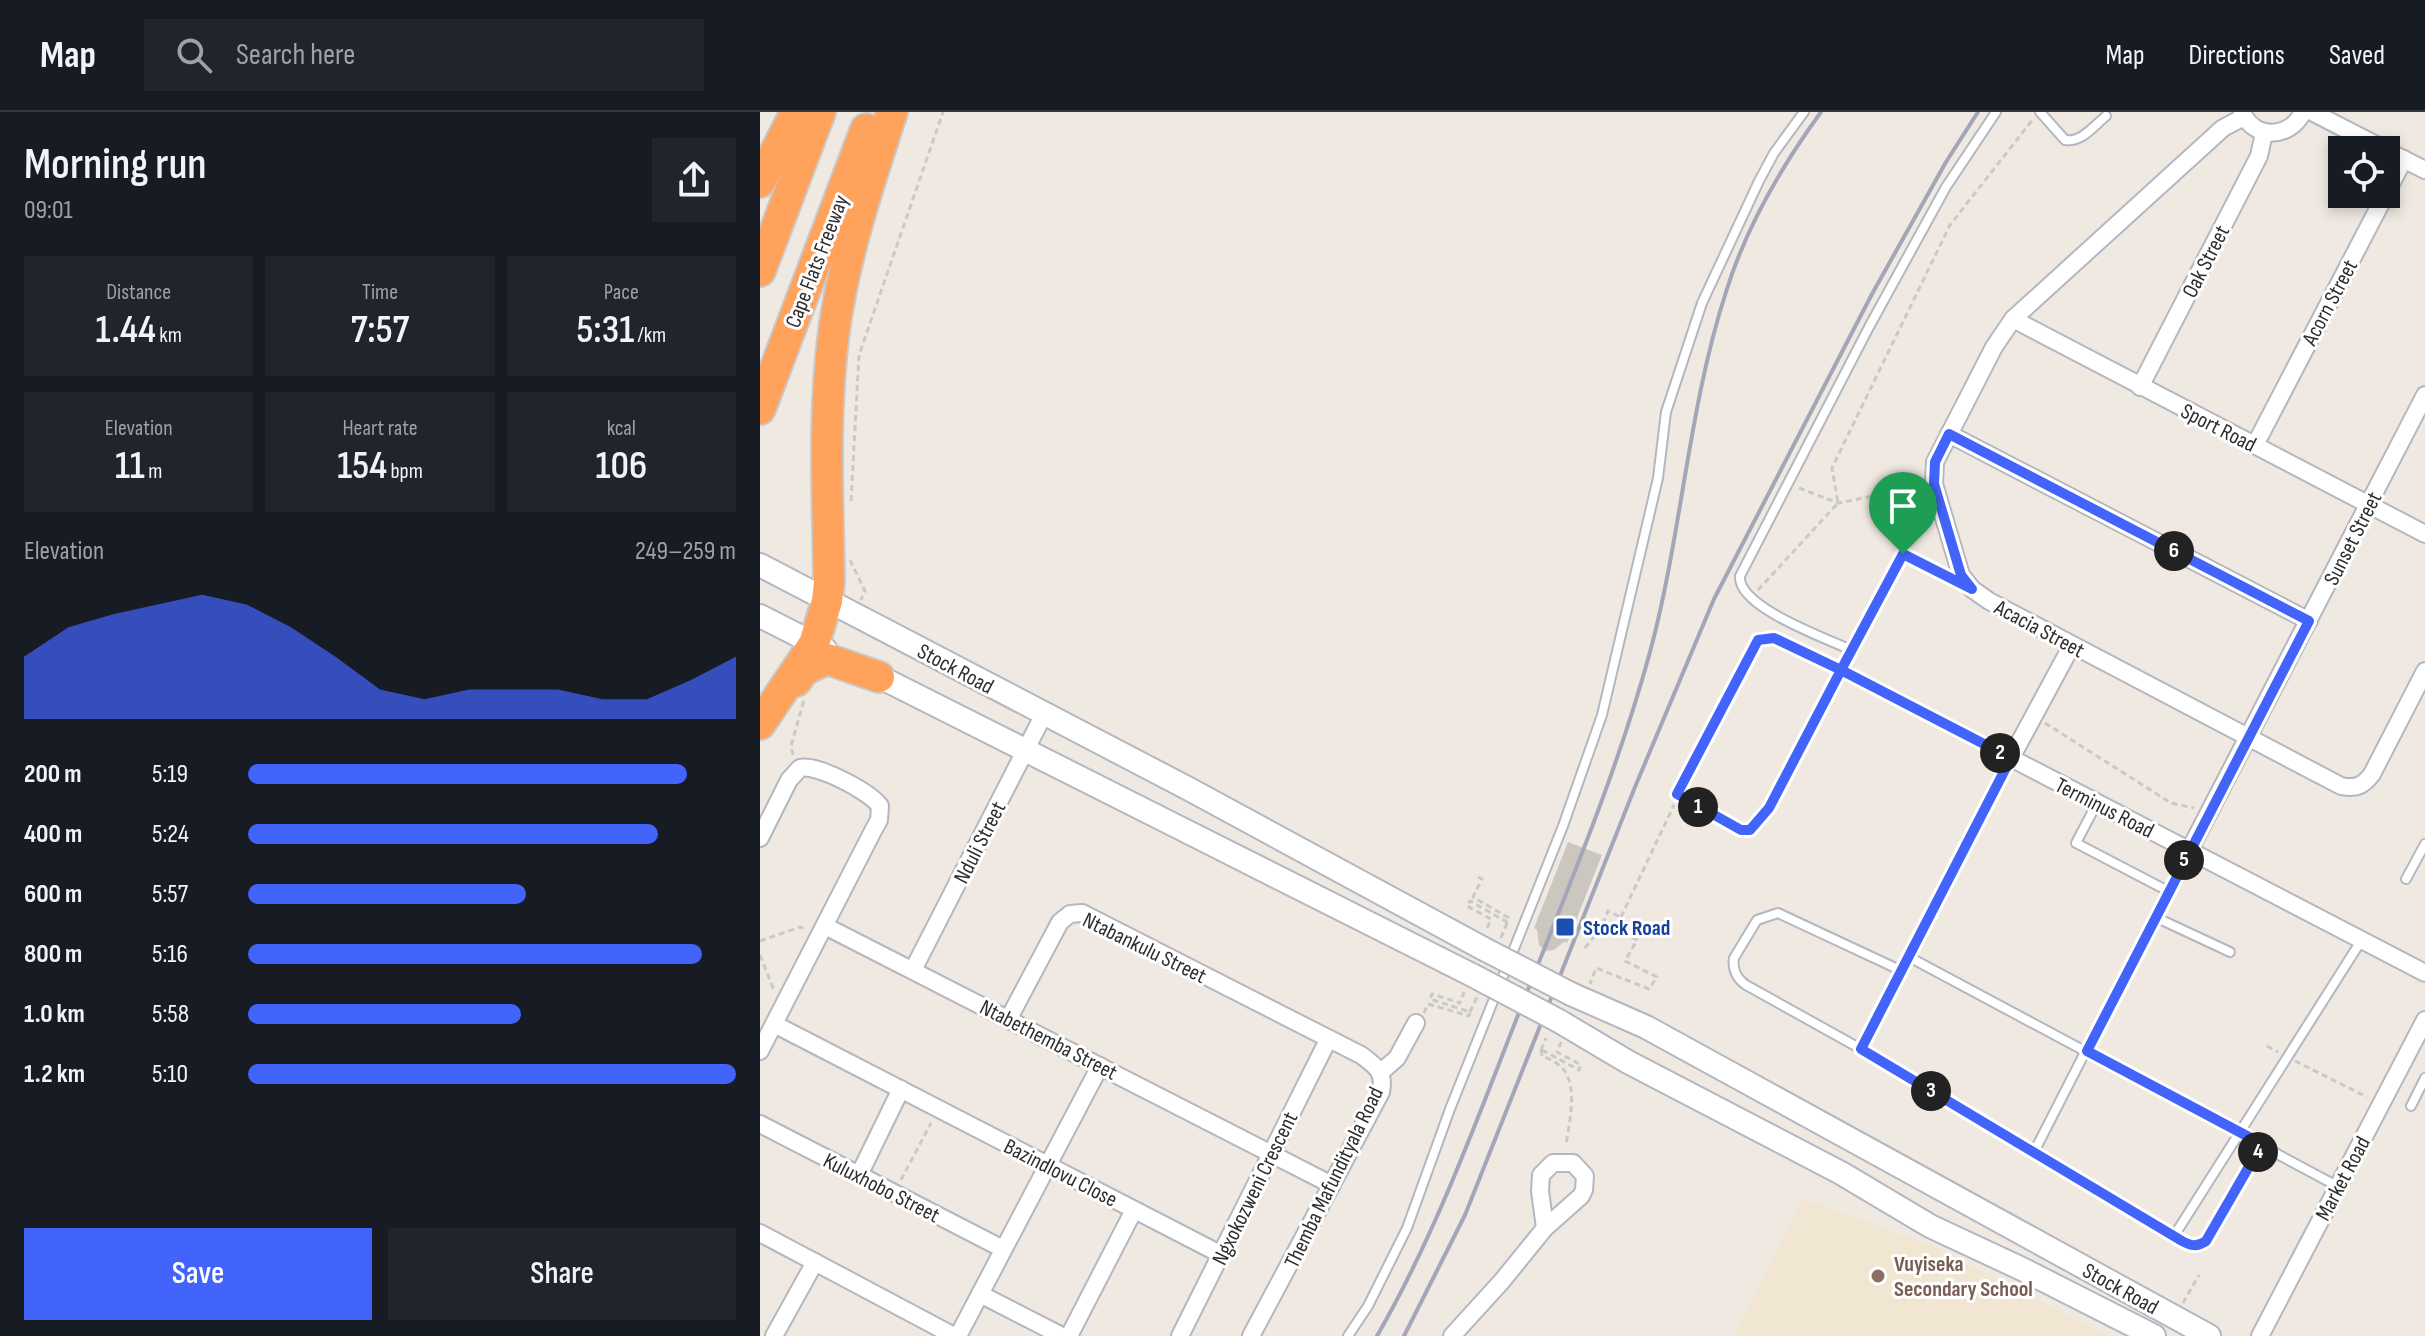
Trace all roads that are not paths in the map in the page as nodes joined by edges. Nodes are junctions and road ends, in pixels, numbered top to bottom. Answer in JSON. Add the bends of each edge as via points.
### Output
{"nodes":[{"id":1,"x":796,"y":112,"type":"edge"},
{"id":2,"x":820,"y":112,"type":"edge"},
{"id":3,"x":873,"y":112,"type":"edge"},
{"id":4,"x":892,"y":112,"type":"edge"},
{"id":5,"x":1804,"y":112,"type":"edge"},
{"id":6,"x":1996,"y":112,"type":"edge"},
{"id":7,"x":2040,"y":112,"type":"edge"},
{"id":8,"x":2303,"y":112,"type":"edge"},
{"id":9,"x":2312,"y":112,"type":"edge"},
{"id":10,"x":2243,"y":115,"type":"edge"},
{"id":11,"x":2106,"y":116,"type":"dead end"},
{"id":12,"x":2264,"y":133,"type":"junction"},
{"id":13,"x":2359,"y":136,"type":"edge"},
{"id":14,"x":2400,"y":157,"type":"edge"},
{"id":15,"x":2404,"y":159,"type":"junction"},
{"id":16,"x":2425,"y":170,"type":"edge"},
{"id":17,"x":760,"y":182,"type":"edge"},
{"id":18,"x":760,"y":271,"type":"edge"},
{"id":19,"x":2013,"y":319,"type":"junction"},
{"id":20,"x":2140,"y":387,"type":"junction"},
{"id":21,"x":2425,"y":395,"type":"edge"},
{"id":22,"x":760,"y":409,"type":"edge"},
{"id":23,"x":1949,"y":434,"type":"junction"},
{"id":24,"x":2255,"y":445,"type":"junction"},
{"id":25,"x":2368,"y":505,"type":"junction"},
{"id":26,"x":2425,"y":534,"type":"edge"},
{"id":27,"x":760,"y":565,"type":"edge"},
{"id":28,"x":760,"y":577,"type":"edge"},
{"id":29,"x":827,"y":601,"type":"junction"},
{"id":30,"x":760,"y":616,"type":"edge"},
{"id":31,"x":2309,"y":621,"type":"junction"},
{"id":32,"x":814,"y":644,"type":"junction"},
{"id":33,"x":2072,"y":645,"type":"junction"},
{"id":34,"x":1841,"y":670,"type":"junction"},
{"id":35,"x":2425,"y":671,"type":"edge"},
{"id":36,"x":879,"y":677,"type":"junction"},
{"id":37,"x":1044,"y":714,"type":"junction"},
{"id":38,"x":760,"y":724,"type":"edge"},
{"id":39,"x":760,"y":730,"type":"edge"},
{"id":40,"x":2249,"y":737,"type":"junction"},
{"id":41,"x":1024,"y":752,"type":"junction"},
{"id":42,"x":2011,"y":758,"type":"junction"},
{"id":43,"x":2097,"y":803,"type":"junction"},
{"id":44,"x":760,"y":838,"type":"edge"},
{"id":45,"x":2425,"y":844,"type":"edge"},
{"id":46,"x":2189,"y":851,"type":"junction"},
{"id":47,"x":2406,"y":879,"type":"dead end"},
{"id":48,"x":2168,"y":891,"type":"junction"},
{"id":49,"x":2155,"y":917,"type":"junction"},
{"id":50,"x":822,"y":931,"type":"junction"},
{"id":51,"x":2361,"y":941,"type":"junction"},
{"id":52,"x":2230,"y":952,"type":"dead end"},
{"id":53,"x":1909,"y":957,"type":"junction"},
{"id":54,"x":913,"y":970,"type":"junction"},
{"id":55,"x":1902,"y":971,"type":"junction"},
{"id":56,"x":2425,"y":973,"type":"edge"},
{"id":57,"x":1421,"y":1017,"type":"road end"},
{"id":58,"x":1009,"y":1018,"type":"junction"},
{"id":59,"x":2425,"y":1020,"type":"edge"},
{"id":60,"x":774,"y":1024,"type":"junction"},
{"id":61,"x":1328,"y":1040,"type":"junction"},
{"id":62,"x":1861,"y":1049,"type":"junction"},
{"id":63,"x":760,"y":1051,"type":"edge"},
{"id":64,"x":2087,"y":1051,"type":"junction"},
{"id":65,"x":1100,"y":1066,"type":"junction"},
{"id":66,"x":1381,"y":1072,"type":"junction"},
{"id":67,"x":2425,"y":1078,"type":"edge"},
{"id":68,"x":901,"y":1089,"type":"junction"},
{"id":69,"x":2411,"y":1106,"type":"dead end"},
{"id":70,"x":760,"y":1124,"type":"edge"},
{"id":71,"x":2240,"y":1133,"type":"junction"},
{"id":72,"x":2262,"y":1144,"type":"junction"},
{"id":73,"x":2034,"y":1152,"type":"junction"},
{"id":74,"x":1272,"y":1155,"type":"junction"},
{"id":75,"x":1048,"y":1165,"type":"junction"},
{"id":76,"x":859,"y":1175,"type":"junction"},
{"id":77,"x":1332,"y":1185,"type":"junction"},
{"id":78,"x":2337,"y":1186,"type":"junction"},
{"id":79,"x":1134,"y":1210,"type":"junction"},
{"id":80,"x":1545,"y":1228,"type":"dead end"},
{"id":81,"x":760,"y":1233,"type":"edge"},
{"id":82,"x":2174,"y":1236,"type":"junction"},
{"id":83,"x":1003,"y":1249,"type":"junction"},
{"id":84,"x":1222,"y":1255,"type":"junction"},
{"id":85,"x":815,"y":1262,"type":"junction"},
{"id":86,"x":980,"y":1294,"type":"junction"},
{"id":87,"x":774,"y":1336,"type":"edge"},
{"id":88,"x":956,"y":1336,"type":"edge"},
{"id":89,"x":1062,"y":1336,"type":"edge"},
{"id":90,"x":1069,"y":1336,"type":"edge"},
{"id":91,"x":1180,"y":1336,"type":"edge"},
{"id":92,"x":1251,"y":1336,"type":"edge"},
{"id":93,"x":1348,"y":1336,"type":"edge"},
{"id":94,"x":1452,"y":1336,"type":"edge"},
{"id":95,"x":2154,"y":1336,"type":"edge"},
{"id":96,"x":2209,"y":1336,"type":"edge"},
{"id":97,"x":2260,"y":1336,"type":"edge"}],
"edges":[{"from":1,"to":17,"type":"highway"},
{"from":2,"to":18,"type":"highway"},
{"from":3,"to":22,"type":"highway","name":"Cape Flats Freeway"},
{"from":4,"to":29,"type":"highway","via":[[867,190],[834,329],[827,402]]},
{"from":5,"to":93,"type":"lane","via":[[1759,181],[1702,303],[1666,412],[1658,478],[1602,715],[1407,1228]]},
{"from":6,"to":34,"type":"lane","via":[[1946,187],[1740,576],[1741,586],[1763,608],[1851,650]]},
{"from":7,"to":11,"type":"lane","via":[[2071,142]]},
{"from":8,"to":12,"type":"street","via":[[2289,129]]},
{"from":9,"to":13,"type":"street"},
{"from":10,"to":12,"type":"street"},
{"from":10,"to":19,"type":"street","name":"Acacia Street"},
{"from":12,"to":20,"type":"street","name":"Oak Street","via":[[2259,156]]},
{"from":14,"to":15,"type":"street"},
{"from":15,"to":16,"type":"street"},
{"from":15,"to":24,"type":"street","name":"Acorn Street"},
{"from":19,"to":20,"type":"street","name":"Sport Road"},
{"from":19,"to":23,"type":"street","name":"Acacia Street"},
{"from":20,"to":24,"type":"street","name":"Sport Road"},
{"from":21,"to":25,"type":"street","name":"Sunset Street"},
{"from":23,"to":31,"type":"street"},
{"from":23,"to":33,"type":"street","name":"Acacia Street","via":[[1935,462],[1934,484],[1961,575],[1989,601]]},
{"from":24,"to":25,"type":"street","name":"Sport Road"},
{"from":25,"to":26,"type":"street","name":"Sport Road"},
{"from":25,"to":31,"type":"street","name":"Sunset Street"},
{"from":27,"to":29,"type":"main road","name":"Stock Road"},
{"from":28,"to":32,"type":"main road","via":[[807,608]]},
{"from":29,"to":32,"type":"highway"},
{"from":29,"to":37,"type":"main road","name":"Stock Road"},
{"from":30,"to":32,"type":"main road","name":"Stock Road"},
{"from":31,"to":40,"type":"street","name":"Sunset Street"},
{"from":32,"to":36,"type":"main road","name":"Stock Road"},
{"from":32,"to":38,"type":"highway"},
{"from":33,"to":40,"type":"street","name":"Acacia Street"},
{"from":33,"to":42,"type":"street"},
{"from":34,"to":34,"type":"lane","via":[[1774,638],[1758,640],[1677,791],[1679,797],[1750,830],[1769,808]]},
{"from":34,"to":42,"type":"lane","name":"Terminus Road"},
{"from":35,"to":40,"type":"street","name":"Acacia Street","via":[[2372,774],[2353,789]]},
{"from":36,"to":39,"type":"highway","via":[[835,660],[814,664]]},
{"from":36,"to":41,"type":"main road","name":"Stock Road"},
{"from":37,"to":41,"type":"street","name":"Nduli Street"},
{"from":37,"to":96,"type":"main road","name":"Stock Road","bridge":true,"via":[[1580,991]]},
{"from":40,"to":46,"type":"street","name":"Sunset Street"},
{"from":41,"to":54,"type":"street","name":"Nduli Street"},
{"from":41,"to":95,"type":"main road","name":"Stock Road","bridge":true,"via":[[1248,860],[1556,1033],[1628,1062],[1841,1173],[1930,1226]]},
{"from":42,"to":43,"type":"street","name":"Terminus Road"},
{"from":42,"to":53,"type":"lane"},
{"from":43,"to":46,"type":"street","name":"Terminus Road"},
{"from":43,"to":48,"type":"lane","via":[[2076,843]]},
{"from":44,"to":50,"type":"street","via":[[800,768],[816,768],[880,806],[879,820]]},
{"from":45,"to":47,"type":"lane"},
{"from":46,"to":48,"type":"lane"},
{"from":46,"to":51,"type":"street","name":"Terminus Road"},
{"from":48,"to":49,"type":"lane"},
{"from":49,"to":52,"type":"lane"},
{"from":49,"to":64,"type":"lane"},
{"from":50,"to":54,"type":"street","name":"Ntabethemba Street"},
{"from":50,"to":60,"type":"street"},
{"from":51,"to":56,"type":"street","name":"Terminus Road"},
{"from":51,"to":71,"type":"lane"},
{"from":53,"to":55,"type":"lane"},
{"from":53,"to":64,"type":"lane"},
{"from":54,"to":58,"type":"street","name":"Ntabethemba Street"},
{"from":55,"to":62,"type":"lane"},
{"from":55,"to":62,"type":"lane","via":[[1778,913],[1757,920],[1734,958],[1741,982]]},
{"from":57,"to":66,"type":"street","via":[[1397,1058]]},
{"from":58,"to":61,"type":"street","name":"Ntabankulu Street","via":[[1060,922],[1082,913]]},
{"from":58,"to":65,"type":"street","name":"Ntabethemba Street"},
{"from":59,"to":78,"type":"street","name":"Market Road"},
{"from":60,"to":63,"type":"street"},
{"from":60,"to":68,"type":"street","name":"Bazindlovu Close"},
{"from":61,"to":66,"type":"street","name":"Themba Mafundityala Road","via":[[1361,1055]]},
{"from":61,"to":74,"type":"street","name":"Ngxokozweni Crescent"},
{"from":62,"to":73,"type":"lane"},
{"from":64,"to":71,"type":"lane"},
{"from":64,"to":73,"type":"lane"},
{"from":65,"to":74,"type":"street","name":"Ntabethemba Street"},
{"from":65,"to":75,"type":"street"},
{"from":66,"to":77,"type":"street","name":"Themba Mafundityala Road","via":[[1381,1092]]},
{"from":67,"to":69,"type":"lane"},
{"from":68,"to":75,"type":"street","name":"Bazindlovu Close"},
{"from":68,"to":76,"type":"street"},
{"from":70,"to":76,"type":"street","name":"Kuluxhobo Street"},
{"from":71,"to":72,"type":"lane"},
{"from":71,"to":82,"type":"lane"},
{"from":72,"to":78,"type":"lane"},
{"from":72,"to":82,"type":"lane","via":[[2206,1241],[2191,1246]]},
{"from":73,"to":82,"type":"lane"},
{"from":74,"to":77,"type":"street","name":"Ntabethemba Street"},
{"from":74,"to":84,"type":"street","name":"Ngxokozweni Crescent"},
{"from":75,"to":79,"type":"street","name":"Bazindlovu Close"},
{"from":75,"to":83,"type":"street"},
{"from":76,"to":83,"type":"street","name":"Kuluxhobo Street"},
{"from":77,"to":92,"type":"street","name":"Themba Mafundityala Road"},
{"from":78,"to":97,"type":"street","name":"Market Road"},
{"from":79,"to":84,"type":"street","name":"Bazindlovu Close"},
{"from":79,"to":90,"type":"street"},
{"from":80,"to":94,"type":"street"},
{"from":81,"to":85,"type":"street"},
{"from":83,"to":86,"type":"street"},
{"from":84,"to":91,"type":"street","name":"Ngxokozweni Crescent"},
{"from":85,"to":87,"type":"street"},
{"from":85,"to":88,"type":"street"},
{"from":86,"to":88,"type":"street"},
{"from":86,"to":89,"type":"street"}]}
